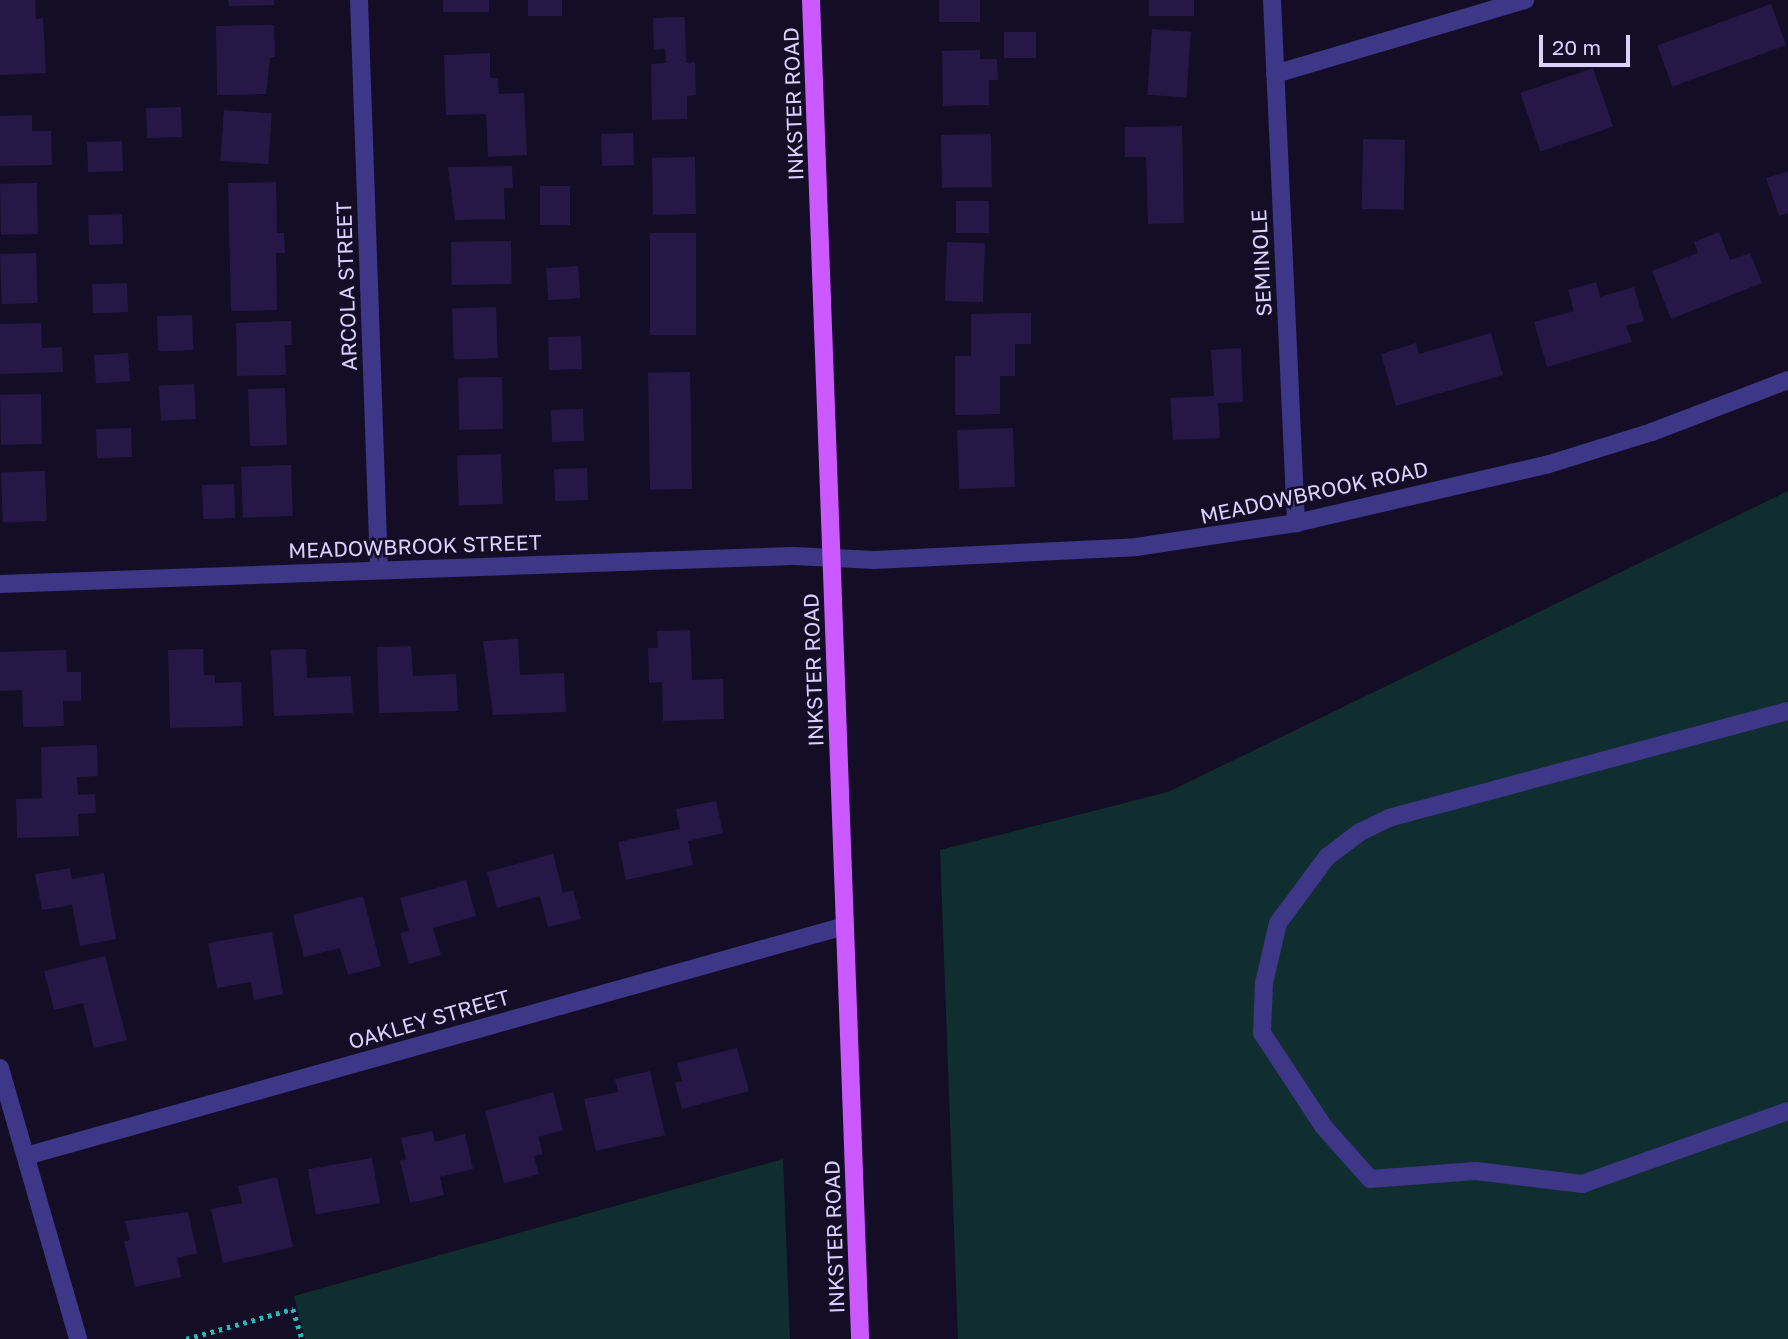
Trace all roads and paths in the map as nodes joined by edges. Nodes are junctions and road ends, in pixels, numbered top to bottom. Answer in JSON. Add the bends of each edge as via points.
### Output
{"nodes":[{"id":1,"x":359,"y":0,"type":"edge"},
{"id":2,"x":811,"y":0,"type":"edge"},
{"id":3,"x":1272,"y":0,"type":"edge"},
{"id":4,"x":1525,"y":0,"type":"edge"},
{"id":5,"x":1275,"y":74,"type":"junction"},
{"id":6,"x":1788,"y":380,"type":"edge"},
{"id":7,"x":1296,"y":523,"type":"junction"},
{"id":8,"x":832,"y":560,"type":"junction"},
{"id":9,"x":379,"y":570,"type":"junction"},
{"id":10,"x":0,"y":584,"type":"edge"},
{"id":11,"x":1788,"y":711,"type":"edge"},
{"id":12,"x":845,"y":926,"type":"junction"},
{"id":13,"x":0,"y":1068,"type":"edge"},
{"id":14,"x":1788,"y":1111,"type":"edge"},
{"id":15,"x":26,"y":1156,"type":"junction"},
{"id":16,"x":78,"y":1339,"type":"edge"},
{"id":17,"x":186,"y":1339,"type":"edge"},
{"id":18,"x":302,"y":1339,"type":"edge"},
{"id":19,"x":860,"y":1339,"type":"edge"}],
"edges":[{"from":1,"to":9,"type":"street","name":"ARCOLA STREET"},
{"from":2,"to":8,"type":"main road","name":"INKSTER ROAD"},
{"from":3,"to":5,"type":"street","name":"SEMINOLE"},
{"from":4,"to":5,"type":"street"},
{"from":5,"to":7,"type":"street","name":"SEMINOLE"},
{"from":6,"to":7,"type":"street","name":"MEADOWBROOK ROAD","via":[[1652,432],[1546,465]]},
{"from":7,"to":8,"type":"street","name":"MEADOWBROOK ROAD","via":[[1136,547]]},
{"from":8,"to":9,"type":"street","name":"MEADOWBROOK STREET","via":[[794,556]]},
{"from":8,"to":12,"type":"main road","name":"INKSTER ROAD"},
{"from":9,"to":10,"type":"street","name":"MEADOWBROOK STREET"},
{"from":11,"to":14,"type":"street","via":[[1389,818],[1360,832],[1326,857],[1278,923],[1264,982],[1262,1033],[1323,1126],[1370,1179],[1476,1171],[1582,1184]]},
{"from":12,"to":15,"type":"street","name":"OAKLEY STREET"},
{"from":12,"to":19,"type":"main road","name":"INKSTER ROAD"},
{"from":13,"to":15,"type":"street"},
{"from":15,"to":16,"type":"street"},
{"from":17,"to":18,"type":"path","via":[[293,1309]]}]}
